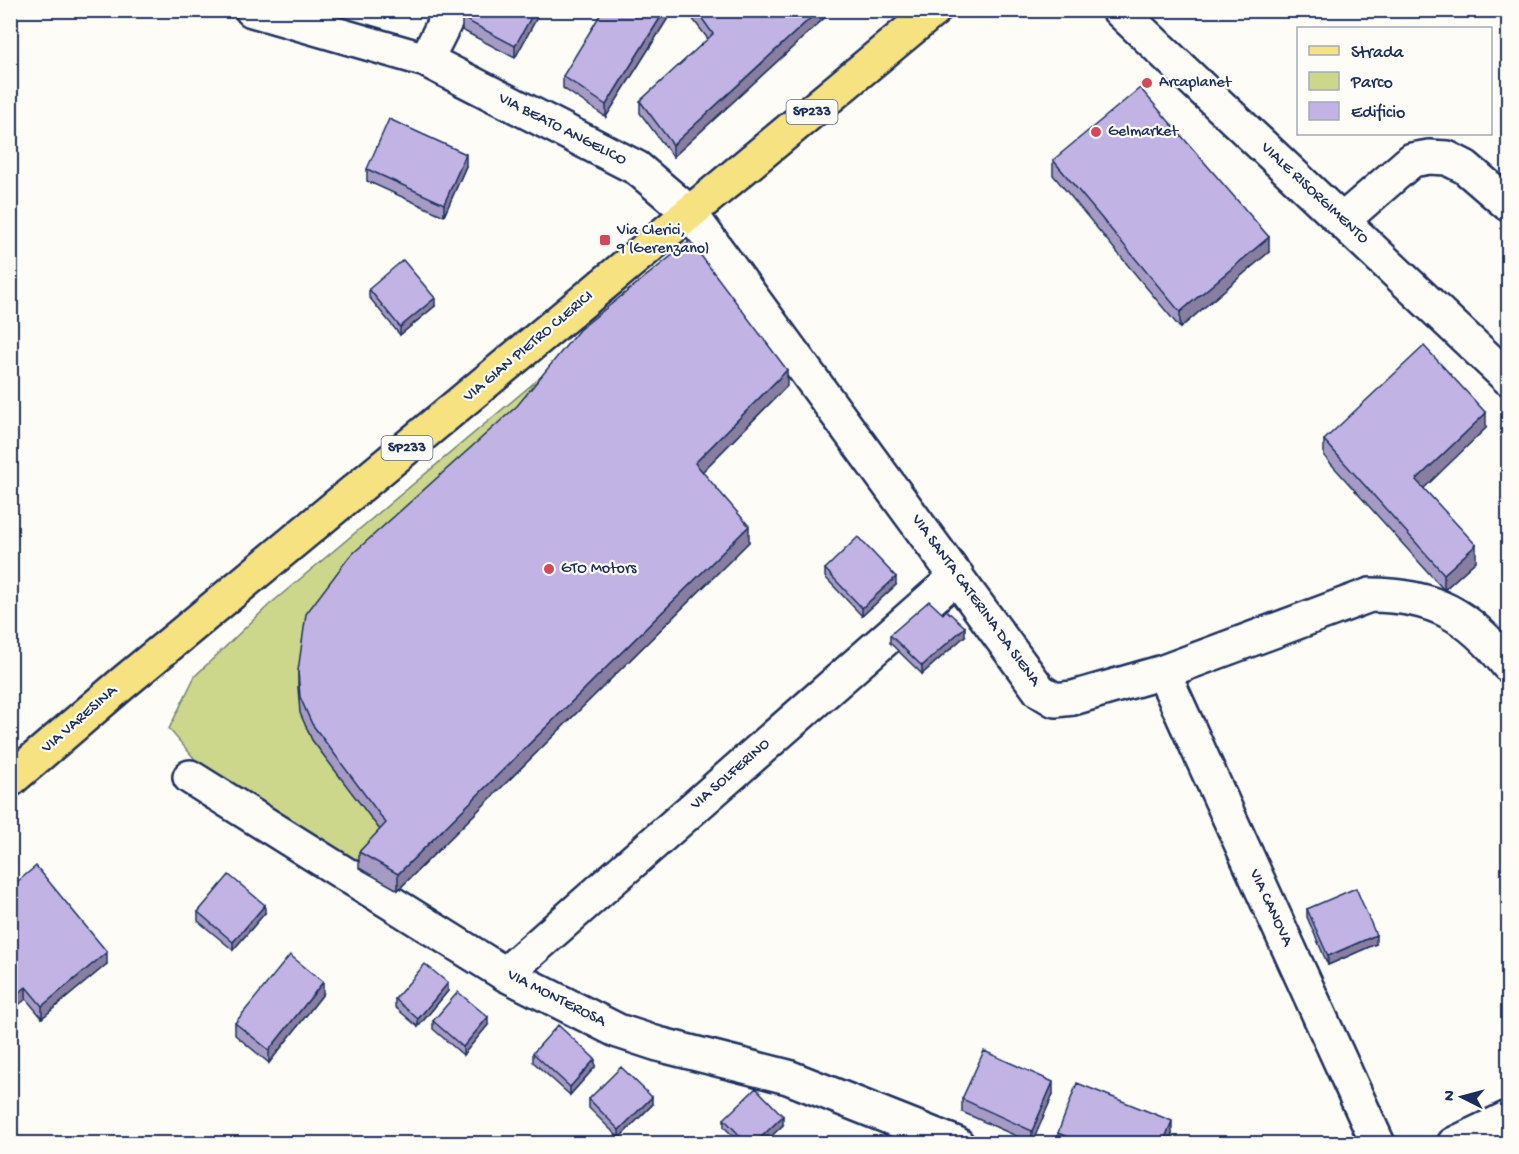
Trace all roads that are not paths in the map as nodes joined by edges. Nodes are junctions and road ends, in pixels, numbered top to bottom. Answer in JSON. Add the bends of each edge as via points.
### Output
{"nodes":[{"id":1,"x":252,"y":10,"type":"edge"},
{"id":2,"x":451,"y":10,"type":"edge"},
{"id":3,"x":934,"y":10,"type":"edge"},
{"id":4,"x":1119,"y":10,"type":"edge"},
{"id":5,"x":426,"y":60,"type":"junction"},
{"id":6,"x":1509,"y":204,"type":"edge"},
{"id":7,"x":690,"y":213,"type":"junction"},
{"id":8,"x":1343,"y":220,"type":"junction"},
{"id":9,"x":1509,"y":378,"type":"edge"},
{"id":10,"x":957,"y":576,"type":"junction"},
{"id":11,"x":1509,"y":665,"type":"edge"},
{"id":12,"x":1163,"y":672,"type":"junction"},
{"id":13,"x":123,"y":683,"type":"joint"},
{"id":14,"x":190,"y":777,"type":"dead end"},
{"id":15,"x":10,"y":780,"type":"edge"},
{"id":16,"x":505,"y":974,"type":"junction"},
{"id":17,"x":1509,"y":1118,"type":"edge"},
{"id":18,"x":957,"y":1143,"type":"edge"},
{"id":19,"x":1378,"y":1143,"type":"edge"},
{"id":20,"x":1454,"y":1143,"type":"edge"}],
"edges":[{"from":1,"to":5,"type":"street","name":"VIA BEATO ANGELICO"},
{"from":2,"to":5,"type":"street"},
{"from":3,"to":7,"type":"main road","name":"VIA GIAN PIETRO CLERICI","number":"SP233"},
{"from":4,"to":8,"type":"street","name":"VIALE RISORGIMENTO"},
{"from":5,"to":7,"type":"street","name":"VIA BEATO ANGELICO","via":[[637,168]]},
{"from":6,"to":8,"type":"street","via":[[1465,167],[1447,158],[1428,157],[1412,160]]},
{"from":7,"to":10,"type":"street","name":"VIA SANTA CATERINA DA SIENA"},
{"from":7,"to":13,"type":"main road","name":"VIA GIAN PIETRO CLERICI","number":"SP233"},
{"from":8,"to":9,"type":"street","name":"VIALE RISORGIMENTO"},
{"from":10,"to":12,"type":"street","name":"VIA SANTA CATERINA DA SIENA","via":[[1040,691],[1055,700]]},
{"from":10,"to":16,"type":"street","name":"VIA SOLFERINO"},
{"from":11,"to":12,"type":"street","name":"VIA SANTA CATERINA DA SIENA","via":[[1493,645],[1456,613],[1429,601],[1399,595],[1370,596]]},
{"from":12,"to":19,"type":"street","name":"VIA CANOVA"},
{"from":13,"to":15,"type":"main road","name":"VIA VARESINA"},
{"from":14,"to":16,"type":"street","name":"VIA MONTEROSA"},
{"from":16,"to":18,"type":"street","name":"VIA MONTEROSA","via":[[618,1031],[788,1077]]},
{"from":17,"to":20,"type":"street"}]}
